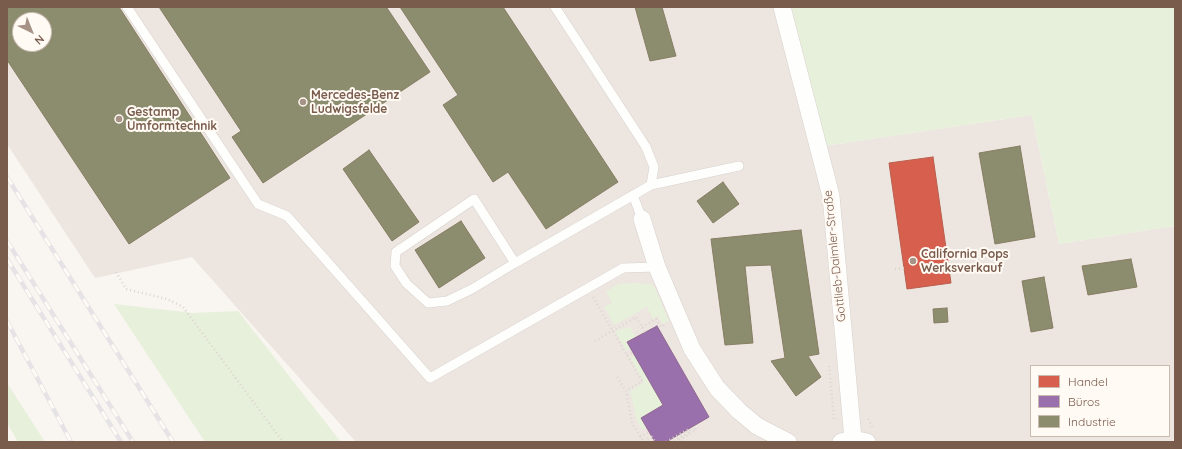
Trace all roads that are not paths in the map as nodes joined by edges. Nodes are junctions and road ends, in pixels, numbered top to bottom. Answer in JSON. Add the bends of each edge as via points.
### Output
{"nodes":[{"id":1,"x":128,"y":7,"type":"edge"},
{"id":2,"x":555,"y":7,"type":"edge"},
{"id":3,"x":782,"y":7,"type":"edge"},
{"id":4,"x":738,"y":166,"type":"dead end"},
{"id":5,"x":651,"y":185,"type":"junction"},
{"id":6,"x":632,"y":195,"type":"junction"},
{"id":7,"x":642,"y":219,"type":"joint"},
{"id":8,"x":515,"y":263,"type":"junction"},
{"id":9,"x":657,"y":267,"type":"junction"},
{"id":10,"x":854,"y":441,"type":"edge"},
{"id":11,"x":788,"y":442,"type":"edge"}],
"edges":[{"from":1,"to":9,"type":"lane","via":[[258,204],[287,216],[430,378],[624,268]]},
{"from":2,"to":5,"type":"lane","via":[[646,147],[654,166]]},
{"from":3,"to":10,"type":"street","name":"Gottlieb-Daimler-Straße","via":[[831,196]]},
{"from":4,"to":5,"type":"lane"},
{"from":5,"to":6,"type":"lane"},
{"from":6,"to":7,"type":"lane"},
{"from":6,"to":8,"type":"lane"},
{"from":7,"to":9,"type":"street"},
{"from":8,"to":8,"type":"lane","via":[[448,302],[428,303],[406,283],[395,266],[396,252],[474,199]]},
{"from":9,"to":11,"type":"street","via":[[692,349],[717,388],[757,426]]}]}
